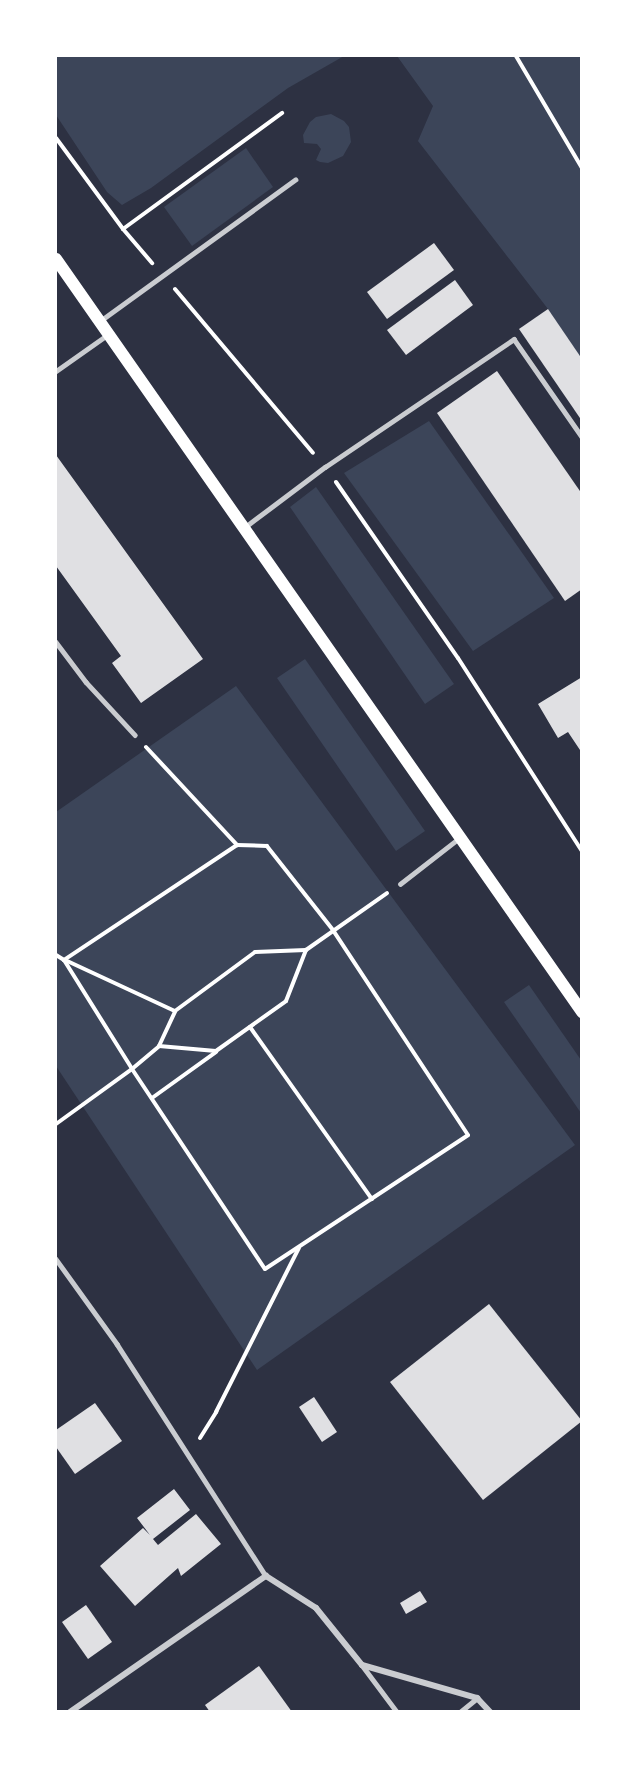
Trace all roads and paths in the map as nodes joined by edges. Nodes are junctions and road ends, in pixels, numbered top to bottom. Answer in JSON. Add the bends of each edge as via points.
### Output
{"nodes":[{"id":1,"x":516,"y":56,"type":"edge"},
{"id":2,"x":282,"y":113,"type":"dead end"},
{"id":3,"x":56,"y":138,"type":"edge"},
{"id":4,"x":582,"y":168,"type":"edge"},
{"id":5,"x":296,"y":180,"type":"dead end"},
{"id":6,"x":123,"y":229,"type":"junction"},
{"id":7,"x":56,"y":258,"type":"edge"},
{"id":8,"x":162,"y":274,"type":"junction"},
{"id":9,"x":99,"y":321,"type":"junction"},
{"id":10,"x":109,"y":333,"type":"junction"},
{"id":11,"x":56,"y":371,"type":"edge"},
{"id":12,"x":582,"y":436,"type":"edge"},
{"id":13,"x":326,"y":467,"type":"junction"},
{"id":14,"x":243,"y":529,"type":"junction"},
{"id":15,"x":56,"y":642,"type":"edge"},
{"id":16,"x":135,"y":735,"type":"joint"},
{"id":17,"x":460,"y":837,"type":"junction"},
{"id":18,"x":237,"y":845,"type":"junction"},
{"id":19,"x":582,"y":851,"type":"edge"},
{"id":20,"x":400,"y":884,"type":"joint"},
{"id":21,"x":333,"y":930,"type":"junction"},
{"id":22,"x":306,"y":950,"type":"junction"},
{"id":23,"x":56,"y":955,"type":"edge"},
{"id":24,"x":64,"y":960,"type":"junction"},
{"id":25,"x":175,"y":1011,"type":"junction"},
{"id":26,"x":582,"y":1012,"type":"edge"},
{"id":27,"x":250,"y":1027,"type":"junction"},
{"id":28,"x":159,"y":1046,"type":"junction"},
{"id":29,"x":216,"y":1051,"type":"junction"},
{"id":30,"x":132,"y":1069,"type":"junction"},
{"id":31,"x":152,"y":1098,"type":"junction"},
{"id":32,"x":56,"y":1124,"type":"edge"},
{"id":33,"x":372,"y":1199,"type":"junction"},
{"id":34,"x":299,"y":1247,"type":"junction"},
{"id":35,"x":56,"y":1259,"type":"edge"},
{"id":36,"x":189,"y":1455,"type":"junction"},
{"id":37,"x":266,"y":1576,"type":"junction"},
{"id":38,"x":362,"y":1665,"type":"junction"},
{"id":39,"x":477,"y":1698,"type":"junction"},
{"id":40,"x":70,"y":1712,"type":"edge"},
{"id":41,"x":397,"y":1712,"type":"edge"},
{"id":42,"x":460,"y":1712,"type":"edge"},
{"id":43,"x":490,"y":1712,"type":"edge"}],
"edges":[{"from":1,"to":4,"type":"path"},
{"from":2,"to":6,"type":"path"},
{"from":3,"to":6,"type":"path"},
{"from":5,"to":8,"type":"lane"},
{"from":6,"to":8,"type":"path"},
{"from":7,"to":9,"type":"main road"},
{"from":8,"to":9,"type":"lane"},
{"from":8,"to":13,"type":"path"},
{"from":9,"to":10,"type":"main road"},
{"from":10,"to":11,"type":"lane"},
{"from":10,"to":14,"type":"main road"},
{"from":12,"to":13,"type":"lane","via":[[514,339]]},
{"from":13,"to":14,"type":"lane"},
{"from":13,"to":19,"type":"path","via":[[458,658]]},
{"from":14,"to":17,"type":"main road"},
{"from":15,"to":16,"type":"lane"},
{"from":16,"to":18,"type":"path"},
{"from":17,"to":20,"type":"lane"},
{"from":17,"to":26,"type":"main road"},
{"from":18,"to":21,"type":"path","via":[[267,846]]},
{"from":18,"to":24,"type":"path"},
{"from":20,"to":21,"type":"path"},
{"from":21,"to":22,"type":"path"},
{"from":21,"to":33,"type":"path","via":[[468,1135]]},
{"from":22,"to":25,"type":"path","via":[[255,952]]},
{"from":22,"to":27,"type":"path","via":[[286,1001]]},
{"from":23,"to":24,"type":"path"},
{"from":24,"to":25,"type":"path"},
{"from":24,"to":30,"type":"path"},
{"from":25,"to":28,"type":"path"},
{"from":27,"to":29,"type":"path"},
{"from":27,"to":33,"type":"path"},
{"from":28,"to":29,"type":"path"},
{"from":28,"to":30,"type":"path"},
{"from":29,"to":31,"type":"path"},
{"from":30,"to":31,"type":"path"},
{"from":30,"to":32,"type":"path"},
{"from":31,"to":34,"type":"path","via":[[266,1269]]},
{"from":33,"to":34,"type":"path"},
{"from":34,"to":36,"type":"path","via":[[216,1412]]},
{"from":35,"to":36,"type":"lane"},
{"from":36,"to":37,"type":"lane"},
{"from":37,"to":38,"type":"street","via":[[316,1608]]},
{"from":37,"to":40,"type":"street"},
{"from":38,"to":39,"type":"street"},
{"from":38,"to":41,"type":"lane"},
{"from":39,"to":42,"type":"lane"},
{"from":39,"to":43,"type":"street"}]}
